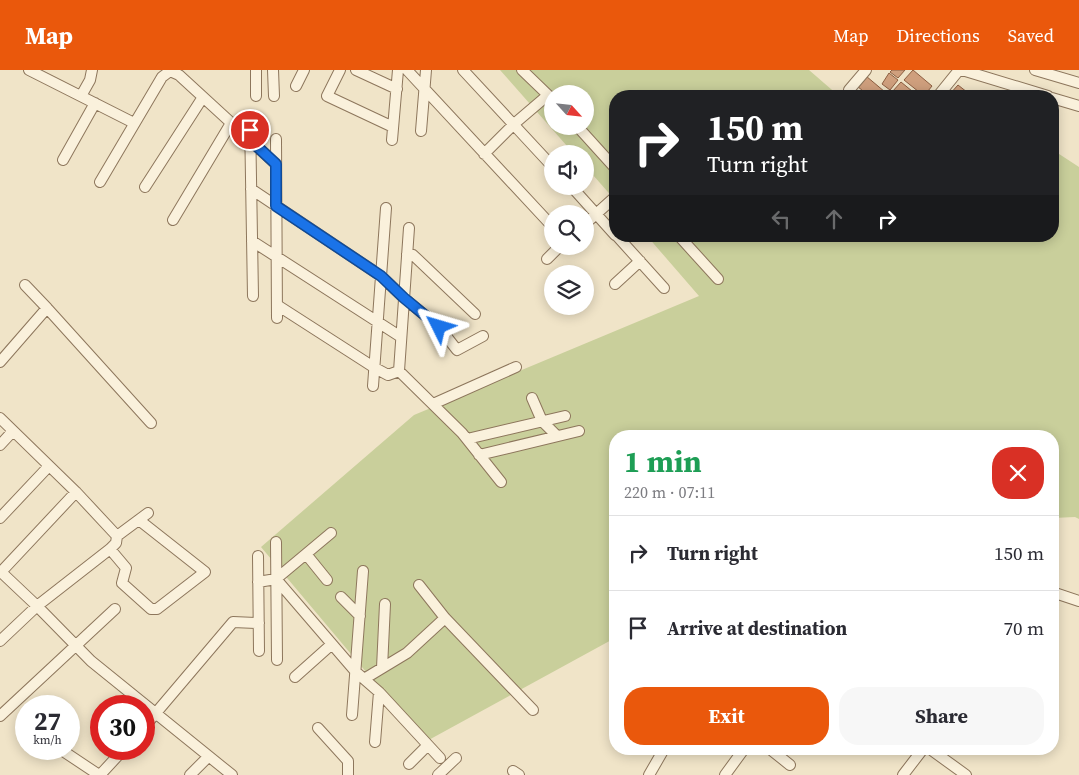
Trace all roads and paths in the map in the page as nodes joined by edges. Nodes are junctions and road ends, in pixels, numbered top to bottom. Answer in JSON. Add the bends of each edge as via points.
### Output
{"nodes":[{"id":1,"x":30,"y":70,"type":"edge"},
{"id":2,"x":92,"y":70,"type":"edge"},
{"id":3,"x":256,"y":70,"type":"edge"},
{"id":4,"x":273,"y":70,"type":"edge"},
{"id":5,"x":304,"y":70,"type":"edge"},
{"id":6,"x":340,"y":70,"type":"edge"},
{"id":7,"x":356,"y":70,"type":"edge"},
{"id":8,"x":398,"y":70,"type":"edge"},
{"id":9,"x":407,"y":70,"type":"edge"},
{"id":10,"x":426,"y":70,"type":"edge"},
{"id":11,"x":463,"y":70,"type":"edge"},
{"id":12,"x":522,"y":70,"type":"edge"},
{"id":13,"x":866,"y":70,"type":"edge"},
{"id":14,"x":961,"y":70,"type":"edge"},
{"id":15,"x":1036,"y":70,"type":"edge"},
{"id":16,"x":1079,"y":83,"type":"edge"},
{"id":17,"x":296,"y":86,"type":"dead end"},
{"id":18,"x":397,"y":89,"type":"junction"},
{"id":19,"x":424,"y":89,"type":"junction"},
{"id":20,"x":849,"y":90,"type":"dead end"},
{"id":21,"x":943,"y":90,"type":"edge"},
{"id":22,"x":1013,"y":90,"type":"edge"},
{"id":23,"x":544,"y":92,"type":"edge"},
{"id":24,"x":81,"y":96,"type":"junction"},
{"id":25,"x":256,"y":96,"type":"dead end"},
{"id":26,"x":274,"y":96,"type":"dead end"},
{"id":27,"x":202,"y":97,"type":"junction"},
{"id":28,"x":1059,"y":100,"type":"edge"},
{"id":29,"x":544,"y":102,"type":"edge"},
{"id":30,"x":95,"y":103,"type":"junction"},
{"id":31,"x":1079,"y":106,"type":"edge"},
{"id":32,"x":250,"y":118,"type":"dead end"},
{"id":33,"x":134,"y":123,"type":"junction"},
{"id":34,"x":231,"y":123,"type":"junction"},
{"id":35,"x":514,"y":124,"type":"junction"},
{"id":36,"x":394,"y":127,"type":"junction"},
{"id":37,"x":421,"y":131,"type":"dead end"},
{"id":38,"x":585,"y":135,"type":"edge"},
{"id":39,"x":276,"y":139,"type":"dead end"},
{"id":40,"x":250,"y":140,"type":"junction"},
{"id":41,"x":392,"y":140,"type":"dead end"},
{"id":42,"x":484,"y":154,"type":"junction"},
{"id":43,"x":544,"y":157,"type":"edge"},
{"id":44,"x":63,"y":160,"type":"dead end"},
{"id":45,"x":609,"y":161,"type":"edge"},
{"id":46,"x":276,"y":164,"type":"junction"},
{"id":47,"x":100,"y":182,"type":"dead end"},
{"id":48,"x":145,"y":187,"type":"dead end"},
{"id":49,"x":251,"y":189,"type":"junction"},
{"id":50,"x":579,"y":195,"type":"edge"},
{"id":51,"x":609,"y":203,"type":"edge"},
{"id":52,"x":276,"y":206,"type":"junction"},
{"id":53,"x":386,"y":208,"type":"dead end"},
{"id":54,"x":596,"y":215,"type":"junction"},
{"id":55,"x":544,"y":218,"type":"edge"},
{"id":56,"x":173,"y":220,"type":"dead end"},
{"id":57,"x":409,"y":228,"type":"dead end"},
{"id":58,"x":609,"y":228,"type":"edge"},
{"id":59,"x":252,"y":241,"type":"junction"},
{"id":60,"x":622,"y":242,"type":"edge"},
{"id":61,"x":684,"y":242,"type":"edge"},
{"id":62,"x":407,"y":254,"type":"junction"},
{"id":63,"x":551,"y":255,"type":"edge"},
{"id":64,"x":276,"y":256,"type":"junction"},
{"id":65,"x":547,"y":259,"type":"dead end"},
{"id":66,"x":640,"y":261,"type":"junction"},
{"id":67,"x":381,"y":276,"type":"junction"},
{"id":68,"x":718,"y":279,"type":"dead end"},
{"id":69,"x":615,"y":284,"type":"dead end"},
{"id":70,"x":25,"y":285,"type":"dead end"},
{"id":71,"x":664,"y":288,"type":"dead end"},
{"id":72,"x":253,"y":296,"type":"dead end"},
{"id":73,"x":404,"y":298,"type":"junction"},
{"id":74,"x":277,"y":305,"type":"junction"},
{"id":75,"x":47,"y":308,"type":"junction"},
{"id":76,"x":475,"y":314,"type":"dead end"},
{"id":77,"x":277,"y":318,"type":"dead end"},
{"id":78,"x":378,"y":322,"type":"junction"},
{"id":79,"x":483,"y":336,"type":"dead end"},
{"id":80,"x":401,"y":337,"type":"junction"},
{"id":81,"x":0,"y":362,"type":"edge"},
{"id":82,"x":516,"y":367,"type":"dead end"},
{"id":83,"x":374,"y":368,"type":"junction"},
{"id":84,"x":399,"y":371,"type":"junction"},
{"id":85,"x":373,"y":386,"type":"dead end"},
{"id":86,"x":532,"y":398,"type":"dead end"},
{"id":87,"x":433,"y":404,"type":"junction"},
{"id":88,"x":565,"y":416,"type":"dead end"},
{"id":89,"x":0,"y":418,"type":"edge"},
{"id":90,"x":542,"y":421,"type":"junction"},
{"id":91,"x":151,"y":423,"type":"dead end"},
{"id":92,"x":512,"y":428,"type":"junction"},
{"id":93,"x":13,"y":431,"type":"junction"},
{"id":94,"x":579,"y":431,"type":"dead end"},
{"id":95,"x":557,"y":436,"type":"junction"},
{"id":96,"x":467,"y":439,"type":"junction"},
{"id":97,"x":523,"y":444,"type":"junction"},
{"id":98,"x":0,"y":445,"type":"edge"},
{"id":99,"x":479,"y":455,"type":"junction"},
{"id":100,"x":49,"y":466,"type":"junction"},
{"id":101,"x":501,"y":482,"type":"dead end"},
{"id":102,"x":76,"y":492,"type":"junction"},
{"id":103,"x":0,"y":518,"type":"edge"},
{"id":104,"x":331,"y":533,"type":"dead end"},
{"id":105,"x":117,"y":536,"type":"junction"},
{"id":106,"x":276,"y":542,"type":"dead end"},
{"id":107,"x":110,"y":549,"type":"junction"},
{"id":108,"x":306,"y":554,"type":"junction"},
{"id":109,"x":258,"y":556,"type":"dead end"},
{"id":110,"x":363,"y":571,"type":"dead end"},
{"id":111,"x":0,"y":572,"type":"edge"},
{"id":112,"x":276,"y":579,"type":"junction"},
{"id":113,"x":327,"y":580,"type":"dead end"},
{"id":114,"x":258,"y":582,"type":"junction"},
{"id":115,"x":419,"y":585,"type":"dead end"},
{"id":116,"x":1059,"y":595,"type":"edge"},
{"id":117,"x":341,"y":597,"type":"dead end"},
{"id":118,"x":1079,"y":602,"type":"edge"},
{"id":119,"x":385,"y":604,"type":"dead end"},
{"id":120,"x":37,"y":606,"type":"junction"},
{"id":121,"x":116,"y":609,"type":"dead end"},
{"id":122,"x":360,"y":616,"type":"junction"},
{"id":123,"x":445,"y":618,"type":"junction"},
{"id":124,"x":258,"y":623,"type":"junction"},
{"id":125,"x":0,"y":641,"type":"edge"},
{"id":126,"x":76,"y":644,"type":"junction"},
{"id":127,"x":332,"y":644,"type":"junction"},
{"id":128,"x":259,"y":651,"type":"dead end"},
{"id":129,"x":277,"y":660,"type":"dead end"},
{"id":130,"x":382,"y":668,"type":"junction"},
{"id":131,"x":360,"y":676,"type":"junction"},
{"id":132,"x":295,"y":677,"type":"dead end"},
{"id":133,"x":379,"y":692,"type":"junction"},
{"id":134,"x":533,"y":710,"type":"dead end"},
{"id":135,"x":156,"y":714,"type":"junction"},
{"id":136,"x":352,"y":715,"type":"dead end"},
{"id":137,"x":0,"y":716,"type":"edge"},
{"id":138,"x":318,"y":728,"type":"dead end"},
{"id":139,"x":374,"y":742,"type":"dead end"},
{"id":140,"x":428,"y":745,"type":"junction"},
{"id":141,"x":661,"y":755,"type":"edge"},
{"id":142,"x":740,"y":755,"type":"edge"},
{"id":143,"x":778,"y":755,"type":"edge"},
{"id":144,"x":918,"y":755,"type":"edge"},
{"id":145,"x":938,"y":755,"type":"edge"},
{"id":146,"x":208,"y":757,"type":"junction"},
{"id":147,"x":440,"y":758,"type":"dead end"},
{"id":148,"x":456,"y":758,"type":"dead end"},
{"id":149,"x":76,"y":760,"type":"edge"},
{"id":150,"x":113,"y":760,"type":"edge"},
{"id":151,"x":409,"y":764,"type":"dead end"},
{"id":152,"x":790,"y":765,"type":"dead end"},
{"id":153,"x":99,"y":775,"type":"edge"},
{"id":154,"x":190,"y":775,"type":"edge"},
{"id":155,"x":232,"y":775,"type":"edge"},
{"id":156,"x":348,"y":775,"type":"edge"},
{"id":157,"x":438,"y":775,"type":"edge"},
{"id":158,"x":649,"y":775,"type":"edge"},
{"id":159,"x":725,"y":775,"type":"edge"},
{"id":160,"x":903,"y":775,"type":"edge"},
{"id":161,"x":966,"y":775,"type":"edge"}],
"edges":[{"from":1,"to":24,"type":"street"},
{"from":2,"to":24,"type":"street"},
{"from":3,"to":25,"type":"street"},
{"from":4,"to":26,"type":"street"},
{"from":5,"to":17,"type":"street"},
{"from":6,"to":36,"type":"street","via":[[326,96]]},
{"from":7,"to":18,"type":"street"},
{"from":8,"to":18,"type":"street"},
{"from":9,"to":19,"type":"street"},
{"from":10,"to":19,"type":"street"},
{"from":11,"to":35,"type":"street"},
{"from":12,"to":23,"type":"street"},
{"from":13,"to":20,"type":"street"},
{"from":14,"to":21,"type":"street"},
{"from":14,"to":22,"type":"street"},
{"from":15,"to":16,"type":"street"},
{"from":18,"to":36,"type":"street"},
{"from":19,"to":37,"type":"street"},
{"from":19,"to":42,"type":"street"},
{"from":24,"to":30,"type":"street"},
{"from":27,"to":33,"type":"street","via":[[179,75],[170,71],[162,77]]},
{"from":27,"to":34,"type":"street"},
{"from":27,"to":48,"type":"street"},
{"from":28,"to":31,"type":"street"},
{"from":29,"to":35,"type":"street"},
{"from":30,"to":33,"type":"street"},
{"from":30,"to":44,"type":"street"},
{"from":32,"to":40,"type":"street"},
{"from":33,"to":47,"type":"street"},
{"from":34,"to":40,"type":"street"},
{"from":34,"to":56,"type":"street"},
{"from":35,"to":42,"type":"street"},
{"from":35,"to":43,"type":"street"},
{"from":36,"to":41,"type":"street"},
{"from":38,"to":45,"type":"street"},
{"from":39,"to":46,"type":"street"},
{"from":40,"to":46,"type":"street"},
{"from":40,"to":49,"type":"street"},
{"from":42,"to":55,"type":"street"},
{"from":46,"to":52,"type":"street"},
{"from":49,"to":52,"type":"street"},
{"from":49,"to":59,"type":"street"},
{"from":50,"to":54,"type":"street"},
{"from":51,"to":54,"type":"street"},
{"from":52,"to":64,"type":"street"},
{"from":52,"to":67,"type":"street"},
{"from":53,"to":67,"type":"street"},
{"from":54,"to":58,"type":"street"},
{"from":57,"to":62,"type":"street"},
{"from":59,"to":64,"type":"street"},
{"from":59,"to":72,"type":"street"},
{"from":60,"to":66,"type":"street"},
{"from":61,"to":68,"type":"street"},
{"from":62,"to":73,"type":"street"},
{"from":62,"to":76,"type":"street","via":[[413,255]]},
{"from":63,"to":65,"type":"street"},
{"from":64,"to":74,"type":"street"},
{"from":64,"to":78,"type":"street"},
{"from":66,"to":69,"type":"street"},
{"from":66,"to":71,"type":"street"},
{"from":67,"to":73,"type":"street"},
{"from":67,"to":78,"type":"street"},
{"from":70,"to":75,"type":"street"},
{"from":73,"to":79,"type":"street","via":[[439,327],[457,350]]},
{"from":73,"to":80,"type":"street"},
{"from":74,"to":77,"type":"street"},
{"from":74,"to":83,"type":"street"},
{"from":75,"to":81,"type":"street"},
{"from":75,"to":91,"type":"street"},
{"from":78,"to":80,"type":"street"},
{"from":78,"to":83,"type":"street"},
{"from":80,"to":84,"type":"street"},
{"from":82,"to":87,"type":"street"},
{"from":83,"to":84,"type":"street","via":[[388,375]]},
{"from":83,"to":85,"type":"street"},
{"from":84,"to":87,"type":"street"},
{"from":86,"to":90,"type":"street"},
{"from":87,"to":96,"type":"street"},
{"from":88,"to":90,"type":"street"},
{"from":89,"to":93,"type":"street"},
{"from":90,"to":92,"type":"street"},
{"from":90,"to":95,"type":"street"},
{"from":92,"to":96,"type":"street"},
{"from":92,"to":97,"type":"street"},
{"from":93,"to":98,"type":"street"},
{"from":93,"to":100,"type":"street"},
{"from":94,"to":95,"type":"street"},
{"from":95,"to":97,"type":"street"},
{"from":96,"to":99,"type":"street"},
{"from":97,"to":99,"type":"street"},
{"from":99,"to":101,"type":"street"},
{"from":100,"to":102,"type":"street"},
{"from":100,"to":103,"type":"street"},
{"from":102,"to":105,"type":"street"},
{"from":102,"to":111,"type":"street"},
{"from":104,"to":108,"type":"street"},
{"from":105,"to":107,"type":"street"},
{"from":105,"to":107,"type":"street","via":[[144,516],[205,572],[152,609],[122,583],[126,568]]},
{"from":106,"to":112,"type":"street"},
{"from":107,"to":120,"type":"street"},
{"from":108,"to":112,"type":"street"},
{"from":108,"to":113,"type":"street"},
{"from":109,"to":114,"type":"street"},
{"from":110,"to":122,"type":"street"},
{"from":111,"to":120,"type":"street"},
{"from":112,"to":114,"type":"street"},
{"from":112,"to":127,"type":"street"},
{"from":112,"to":129,"type":"street"},
{"from":114,"to":124,"type":"street"},
{"from":115,"to":123,"type":"street"},
{"from":116,"to":118,"type":"street"},
{"from":117,"to":122,"type":"street"},
{"from":119,"to":130,"type":"street"},
{"from":120,"to":125,"type":"street"},
{"from":120,"to":126,"type":"street"},
{"from":121,"to":126,"type":"street"},
{"from":122,"to":131,"type":"street"},
{"from":123,"to":130,"type":"street","via":[[407,653]]},
{"from":123,"to":134,"type":"street"},
{"from":124,"to":128,"type":"street"},
{"from":124,"to":135,"type":"street","via":[[233,622]]},
{"from":126,"to":135,"type":"street","via":[[91,661]]},
{"from":126,"to":137,"type":"street"},
{"from":127,"to":131,"type":"street"},
{"from":127,"to":132,"type":"street"},
{"from":130,"to":131,"type":"street"},
{"from":131,"to":133,"type":"street"},
{"from":131,"to":136,"type":"street"},
{"from":133,"to":139,"type":"street"},
{"from":133,"to":140,"type":"street"},
{"from":135,"to":146,"type":"street"},
{"from":138,"to":156,"type":"street","via":[[348,761]]},
{"from":140,"to":147,"type":"street"},
{"from":140,"to":151,"type":"street"},
{"from":141,"to":158,"type":"street"},
{"from":142,"to":159,"type":"street"},
{"from":143,"to":152,"type":"street"},
{"from":144,"to":160,"type":"street"},
{"from":145,"to":161,"type":"street"},
{"from":146,"to":154,"type":"street"},
{"from":146,"to":155,"type":"street"},
{"from":148,"to":157,"type":"street"},
{"from":149,"to":153,"type":"street"},
{"from":150,"to":153,"type":"street"}]}
